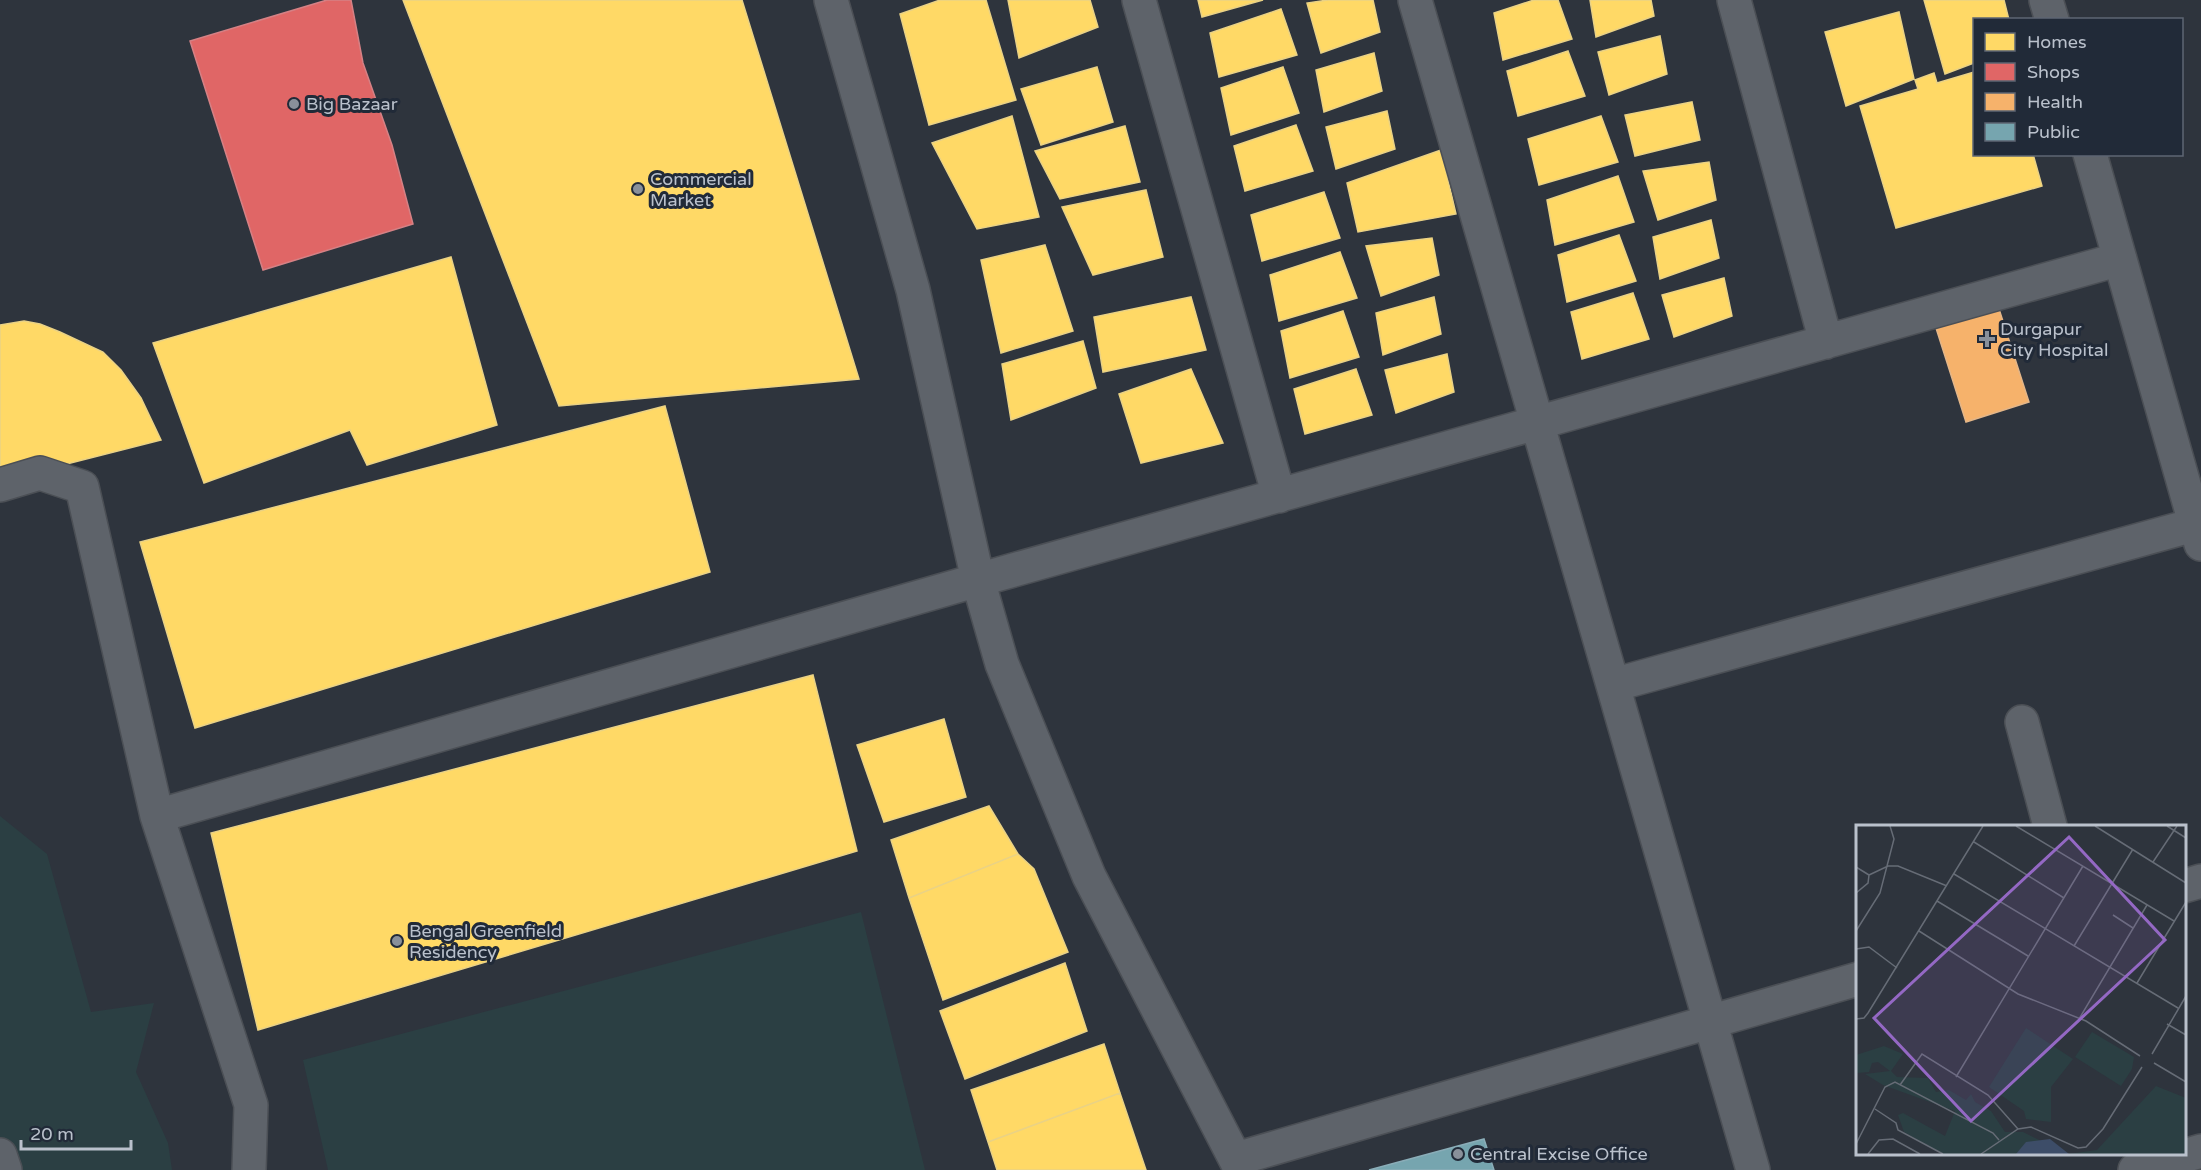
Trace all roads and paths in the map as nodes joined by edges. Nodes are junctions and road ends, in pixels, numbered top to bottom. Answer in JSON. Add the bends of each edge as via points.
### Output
{"nodes":[{"id":1,"x":831,"y":0,"type":"edge"},
{"id":2,"x":1138,"y":0,"type":"edge"},
{"id":3,"x":1415,"y":0,"type":"edge"},
{"id":4,"x":1734,"y":0,"type":"edge"},
{"id":5,"x":2046,"y":0,"type":"edge"},
{"id":6,"x":2051,"y":18,"type":"edge"},
{"id":7,"x":2091,"y":156,"type":"edge"},
{"id":8,"x":2120,"y":259,"type":"junction"},
{"id":9,"x":1826,"y":342,"type":"junction"},
{"id":10,"x":1538,"y":423,"type":"junction"},
{"id":11,"x":0,"y":484,"type":"edge"},
{"id":12,"x":1279,"y":496,"type":"junction"},
{"id":13,"x":2199,"y":531,"type":"edge"},
{"id":14,"x":978,"y":580,"type":"junction"},
{"id":15,"x":1614,"y":685,"type":"junction"},
{"id":16,"x":2022,"y":722,"type":"dead end"},
{"id":17,"x":157,"y":816,"type":"junction"},
{"id":18,"x":2050,"y":825,"type":"edge"},
{"id":19,"x":2201,"y":881,"type":"edge"},
{"id":20,"x":2186,"y":885,"type":"edge"},
{"id":21,"x":1856,"y":979,"type":"edge"},
{"id":22,"x":1710,"y":1022,"type":"junction"},
{"id":23,"x":2201,"y":1151,"type":"edge"},
{"id":24,"x":0,"y":1155,"type":"edge"},
{"id":25,"x":1239,"y":1164,"type":"edge"},
{"id":26,"x":5,"y":1170,"type":"edge"},
{"id":27,"x":249,"y":1170,"type":"edge"},
{"id":28,"x":1753,"y":1170,"type":"edge"},
{"id":29,"x":2134,"y":1170,"type":"edge"}],
"edges":[{"from":1,"to":14,"type":"street","via":[[913,290]]},
{"from":2,"to":12,"type":"street"},
{"from":3,"to":10,"type":"street"},
{"from":4,"to":9,"type":"street"},
{"from":5,"to":6,"type":"street"},
{"from":7,"to":8,"type":"street"},
{"from":8,"to":9,"type":"street"},
{"from":8,"to":13,"type":"street"},
{"from":9,"to":10,"type":"street"},
{"from":10,"to":12,"type":"street"},
{"from":10,"to":15,"type":"street"},
{"from":11,"to":17,"type":"street","via":[[40,473],[82,487]]},
{"from":12,"to":14,"type":"street"},
{"from":13,"to":15,"type":"street"},
{"from":14,"to":17,"type":"street"},
{"from":14,"to":25,"type":"street","via":[[1002,664],[1089,876]]},
{"from":15,"to":22,"type":"street"},
{"from":16,"to":18,"type":"street"},
{"from":17,"to":27,"type":"street","via":[[251,1106]]},
{"from":19,"to":20,"type":"street"},
{"from":21,"to":22,"type":"street"},
{"from":22,"to":25,"type":"street"},
{"from":22,"to":28,"type":"street"},
{"from":23,"to":29,"type":"street"},
{"from":24,"to":26,"type":"street"}]}
